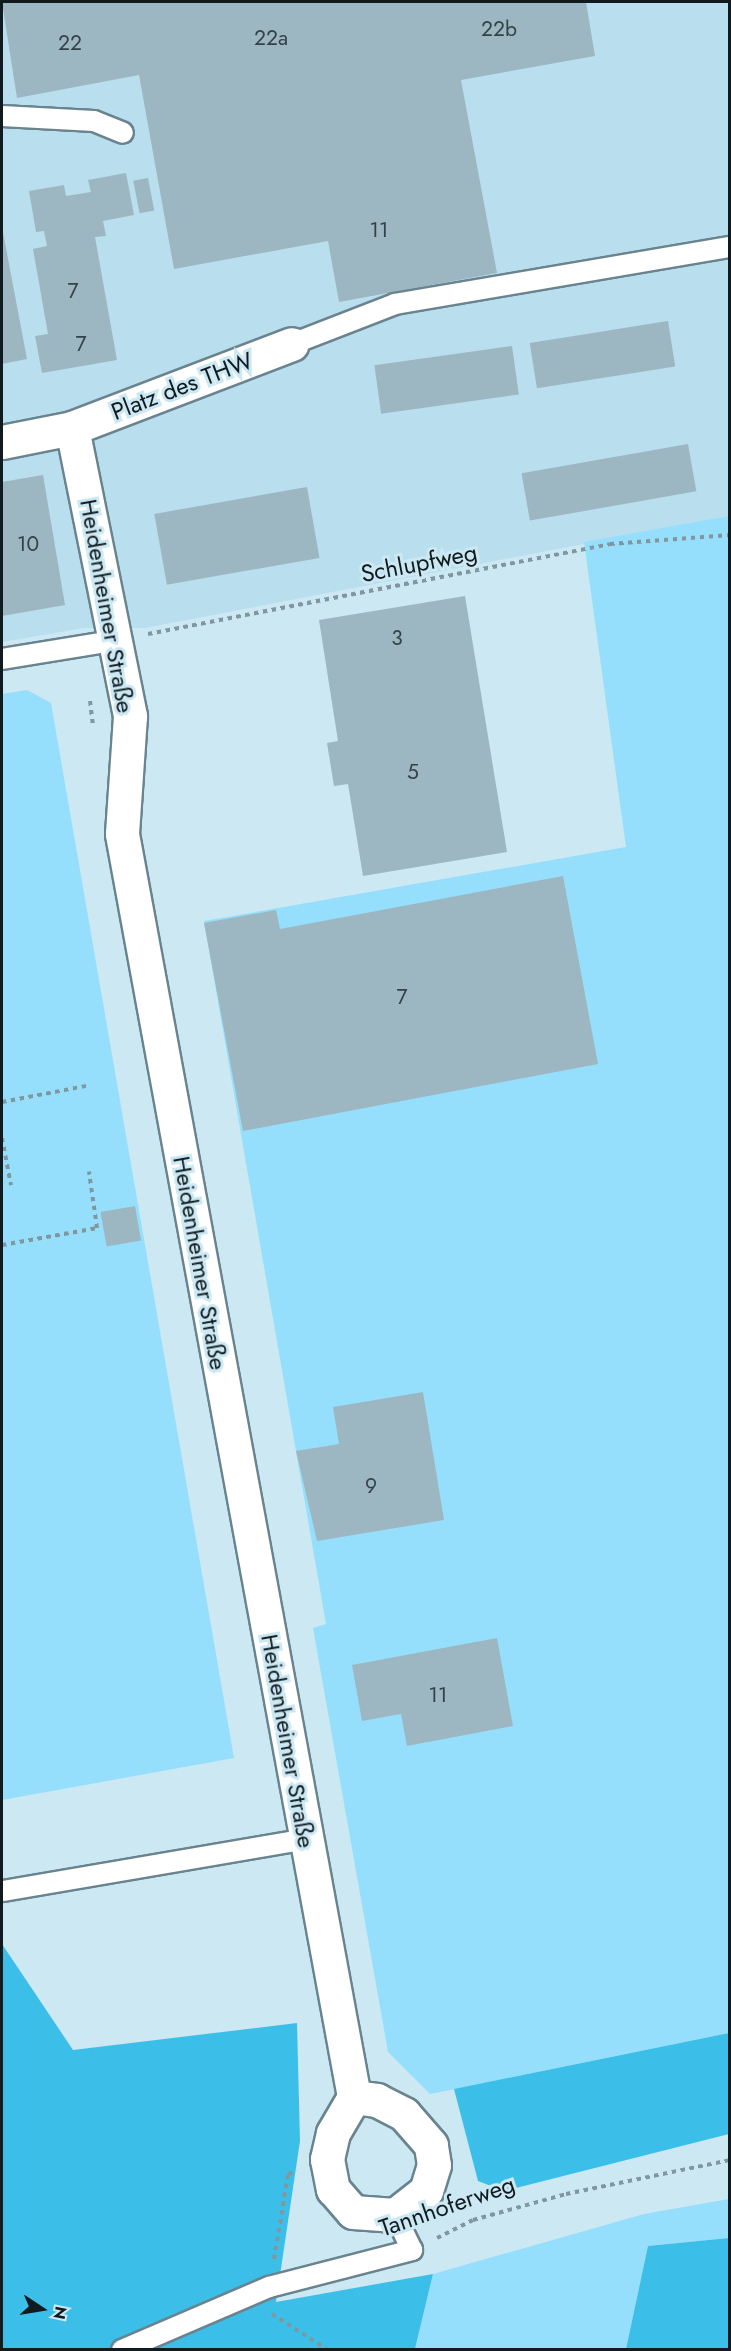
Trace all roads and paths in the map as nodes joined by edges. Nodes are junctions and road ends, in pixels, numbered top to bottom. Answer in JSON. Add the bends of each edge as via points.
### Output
{"nodes":[{"id":1,"x":2,"y":116,"type":"edge"},
{"id":2,"x":123,"y":133,"type":"dead end"},
{"id":3,"x":729,"y":247,"type":"edge"},
{"id":4,"x":292,"y":344,"type":"joint"},
{"id":5,"x":72,"y":428,"type":"junction"},
{"id":6,"x":2,"y":442,"type":"edge"},
{"id":7,"x":729,"y":535,"type":"edge"},
{"id":8,"x":118,"y":640,"type":"junction"},
{"id":9,"x":2,"y":658,"type":"edge"},
{"id":10,"x":86,"y":1086,"type":"dead end"},
{"id":11,"x":2,"y":1102,"type":"edge"},
{"id":12,"x":2,"y":1138,"type":"edge"},
{"id":13,"x":88,"y":1172,"type":"dead end"},
{"id":14,"x":11,"y":1185,"type":"dead end"},
{"id":15,"x":2,"y":1245,"type":"edge"},
{"id":16,"x":307,"y":1839,"type":"junction"},
{"id":17,"x":3,"y":1891,"type":"edge"},
{"id":18,"x":354,"y":2097,"type":"junction"},
{"id":19,"x":327,"y":2159,"type":"junction"},
{"id":20,"x":729,"y":2160,"type":"edge"},
{"id":21,"x":395,"y":2215,"type":"junction"},
{"id":22,"x":412,"y":2250,"type":"junction"},
{"id":23,"x":268,"y":2287,"type":"junction"},
{"id":24,"x":244,"y":2296,"type":"junction"},
{"id":25,"x":122,"y":2349,"type":"edge"},
{"id":26,"x":328,"y":2349,"type":"edge"}],
"edges":[{"from":1,"to":2,"type":"lane","via":[[94,122]]},
{"from":3,"to":4,"type":"lane","via":[[395,304]]},
{"from":4,"to":5,"type":"street","name":"Platz des THW"},
{"from":5,"to":6,"type":"street","name":"Platz des THW"},
{"from":5,"to":8,"type":"street","name":"Heidenheimer Straße"},
{"from":7,"to":8,"type":"path","name":"Schlupfweg","via":[[610,544]]},
{"from":8,"to":9,"type":"lane"},
{"from":8,"to":16,"type":"street","name":"Heidenheimer Straße","via":[[129,716],[122,834]]},
{"from":10,"to":11,"type":"path"},
{"from":12,"to":14,"type":"path"},
{"from":13,"to":15,"type":"path","via":[[97,1228]]},
{"from":16,"to":17,"type":"lane"},
{"from":16,"to":18,"type":"street","name":"Heidenheimer Straße"},
{"from":18,"to":19,"type":"street","via":[[333,2133]]},
{"from":18,"to":21,"type":"street","via":[[377,2100],[404,2114],[431,2145],[434,2165],[426,2191]]},
{"from":19,"to":21,"type":"street","via":[[333,2189],[353,2212]]},
{"from":19,"to":23,"type":"path","via":[[288,2174]]},
{"from":20,"to":22,"type":"path","name":"Tannhoferweg","via":[[483,2217]]},
{"from":21,"to":22,"type":"lane"},
{"from":22,"to":23,"type":"lane","name":"Tannhoferweg"},
{"from":23,"to":24,"type":"lane","name":"Tannhoferweg"},
{"from":24,"to":25,"type":"lane","name":"Tannhoferweg"},
{"from":24,"to":26,"type":"path"}]}
